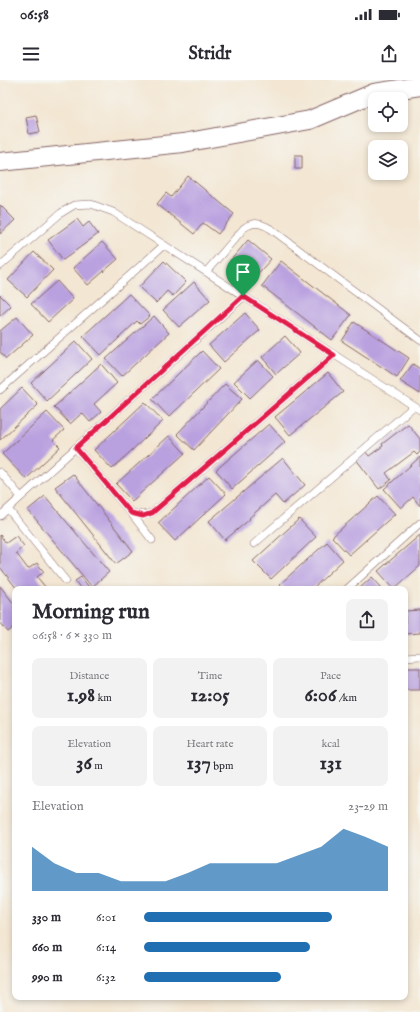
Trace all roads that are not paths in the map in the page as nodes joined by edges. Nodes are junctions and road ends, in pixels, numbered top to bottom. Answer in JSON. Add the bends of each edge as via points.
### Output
{"nodes":[{"id":1,"x":420,"y":86,"type":"edge"},
{"id":2,"x":0,"y":162,"type":"edge"},
{"id":3,"x":164,"y":245,"type":"junction"},
{"id":4,"x":0,"y":266,"type":"edge"},
{"id":5,"x":206,"y":272,"type":"junction"},
{"id":6,"x":243,"y":296,"type":"junction"},
{"id":7,"x":420,"y":340,"type":"edge"},
{"id":8,"x":334,"y":355,"type":"junction"},
{"id":9,"x":0,"y":390,"type":"edge"},
{"id":10,"x":417,"y":408,"type":"edge"},
{"id":11,"x":76,"y":448,"type":"junction"},
{"id":12,"x":0,"y":472,"type":"edge"},
{"id":13,"x":21,"y":497,"type":"junction"},
{"id":14,"x":8,"y":509,"type":"junction"},
{"id":15,"x":131,"y":513,"type":"junction"},
{"id":16,"x":0,"y":516,"type":"edge"},
{"id":17,"x":420,"y":523,"type":"edge"},
{"id":18,"x":152,"y":540,"type":"dead end"},
{"id":19,"x":254,"y":544,"type":"dead end"},
{"id":20,"x":66,"y":581,"type":"dead end"},
{"id":21,"x":350,"y":586,"type":"edge"},
{"id":22,"x":420,"y":656,"type":"edge"},
{"id":23,"x":408,"y":657,"type":"edge"}],
"edges":[{"from":1,"to":2,"type":"street","via":[[374,92],[310,120],[183,143]]},
{"from":3,"to":4,"type":"lane","via":[[113,212],[91,204],[74,205],[61,213]]},
{"from":3,"to":5,"type":"lane"},
{"from":3,"to":9,"type":"lane"},
{"from":5,"to":6,"type":"lane"},
{"from":5,"to":7,"type":"lane","via":[[244,228],[250,224],[263,224]]},
{"from":6,"to":8,"type":"lane"},
{"from":6,"to":11,"type":"lane"},
{"from":8,"to":10,"type":"lane"},
{"from":8,"to":15,"type":"lane","via":[[152,513],[143,516]]},
{"from":10,"to":19,"type":"lane"},
{"from":11,"to":13,"type":"lane"},
{"from":11,"to":15,"type":"lane"},
{"from":12,"to":13,"type":"lane"},
{"from":13,"to":14,"type":"lane"},
{"from":14,"to":16,"type":"lane"},
{"from":14,"to":20,"type":"lane"},
{"from":15,"to":18,"type":"lane"},
{"from":17,"to":21,"type":"lane"},
{"from":22,"to":23,"type":"lane"}]}
